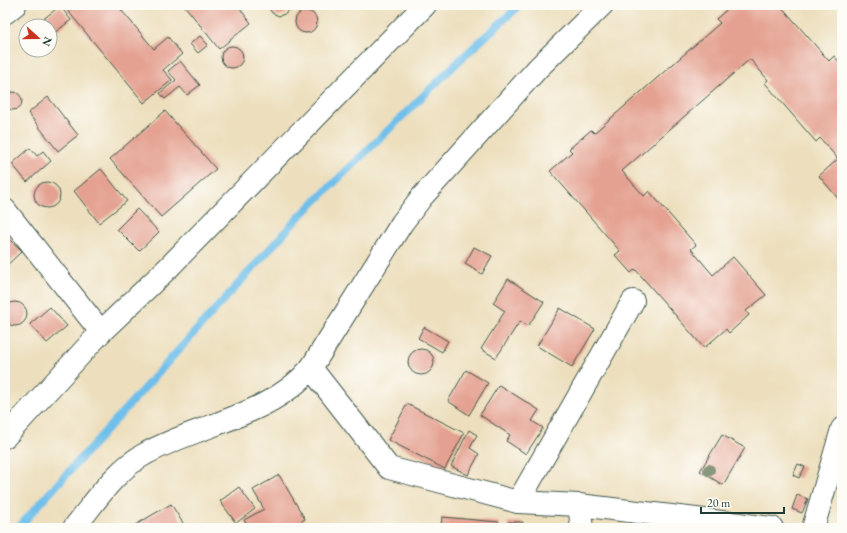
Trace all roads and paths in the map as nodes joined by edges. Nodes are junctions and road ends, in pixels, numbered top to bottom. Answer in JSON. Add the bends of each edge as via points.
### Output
{"nodes":[{"id":1,"x":14,"y":5,"type":"edge"},
{"id":2,"x":426,"y":5,"type":"edge"},
{"id":3,"x":602,"y":5,"type":"edge"},
{"id":4,"x":5,"y":13,"type":"edge"},
{"id":5,"x":5,"y":210,"type":"edge"},
{"id":6,"x":633,"y":301,"type":"dead end"},
{"id":7,"x":102,"y":332,"type":"junction"},
{"id":8,"x":311,"y":368,"type":"junction"},
{"id":9,"x":842,"y":429,"type":"edge"},
{"id":10,"x":5,"y":437,"type":"edge"},
{"id":11,"x":518,"y":502,"type":"junction"},
{"id":12,"x":579,"y":505,"type":"junction"},
{"id":13,"x":74,"y":528,"type":"edge"},
{"id":14,"x":582,"y":528,"type":"edge"},
{"id":15,"x":772,"y":528,"type":"edge"},
{"id":16,"x":813,"y":528,"type":"edge"}],
"edges":[{"from":1,"to":4,"type":"street"},
{"from":2,"to":7,"type":"street"},
{"from":3,"to":8,"type":"street","via":[[538,68],[421,198],[402,223]]},
{"from":5,"to":7,"type":"street"},
{"from":6,"to":11,"type":"street"},
{"from":7,"to":10,"type":"street"},
{"from":8,"to":11,"type":"street","via":[[389,468]]},
{"from":8,"to":13,"type":"street","via":[[294,385],[251,410],[170,442],[136,460],[112,482]]},
{"from":9,"to":16,"type":"street"},
{"from":11,"to":12,"type":"street"},
{"from":12,"to":14,"type":"street"},
{"from":12,"to":15,"type":"street"}]}
